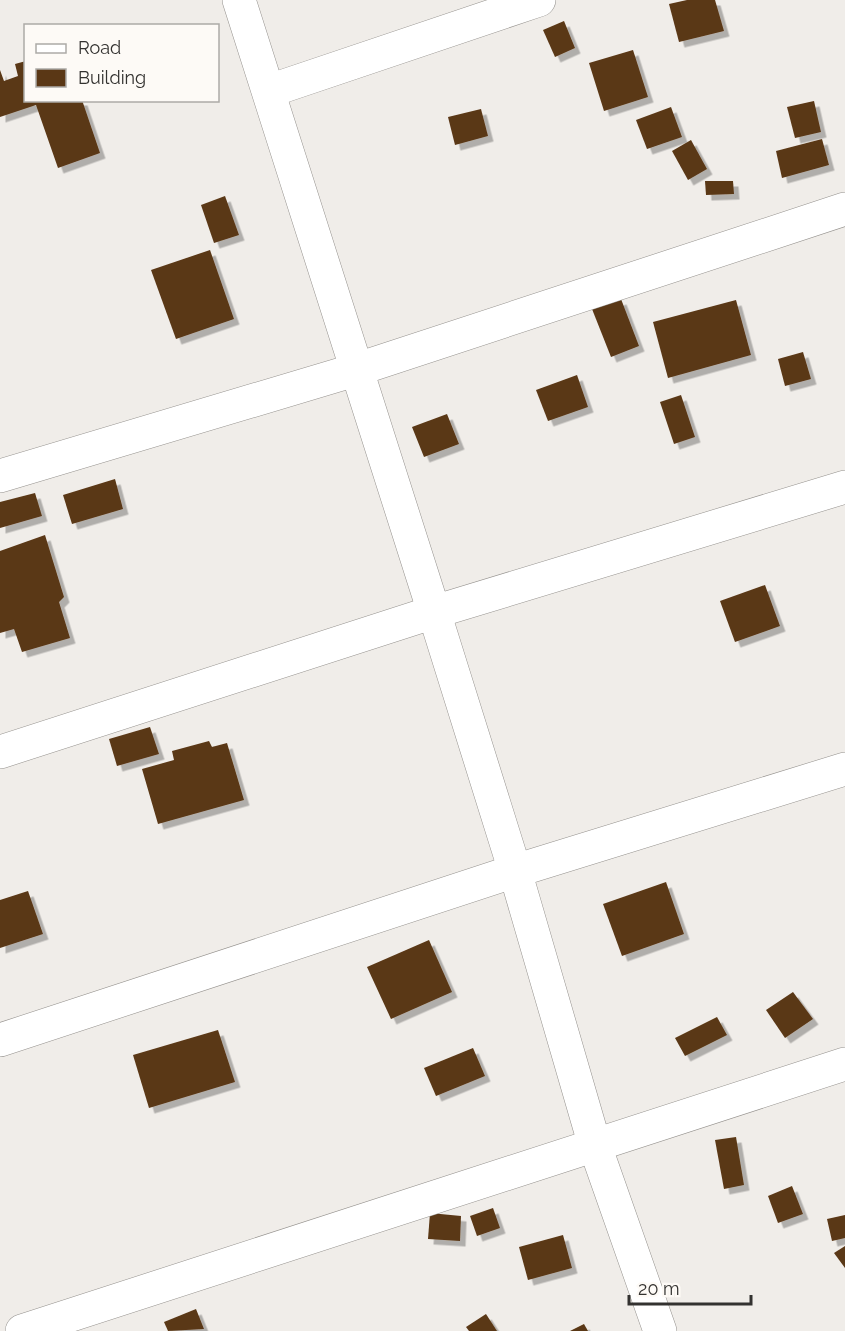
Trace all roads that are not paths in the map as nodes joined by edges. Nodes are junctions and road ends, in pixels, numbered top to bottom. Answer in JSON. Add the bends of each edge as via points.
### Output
{"nodes":[{"id":1,"x":239,"y":0,"type":"edge"},
{"id":2,"x":538,"y":0,"type":"edge"},
{"id":3,"x":269,"y":90,"type":"junction"},
{"id":4,"x":845,"y":209,"type":"edge"},
{"id":5,"x":355,"y":370,"type":"junction"},
{"id":6,"x":0,"y":476,"type":"edge"},
{"id":7,"x":845,"y":487,"type":"edge"},
{"id":8,"x":434,"y":612,"type":"junction"},
{"id":9,"x":0,"y":752,"type":"edge"},
{"id":10,"x":845,"y":769,"type":"edge"},
{"id":11,"x":515,"y":872,"type":"junction"},
{"id":12,"x":0,"y":1040,"type":"edge"},
{"id":13,"x":845,"y":1064,"type":"edge"},
{"id":14,"x":595,"y":1146,"type":"junction"},
{"id":15,"x":22,"y":1331,"type":"edge"},
{"id":16,"x":660,"y":1331,"type":"edge"}],
"edges":[{"from":1,"to":3,"type":"street"},
{"from":2,"to":3,"type":"street"},
{"from":3,"to":5,"type":"street"},
{"from":4,"to":5,"type":"street"},
{"from":5,"to":6,"type":"street"},
{"from":5,"to":8,"type":"street"},
{"from":7,"to":8,"type":"street"},
{"from":8,"to":9,"type":"street"},
{"from":8,"to":11,"type":"street"},
{"from":10,"to":11,"type":"street"},
{"from":11,"to":12,"type":"street"},
{"from":11,"to":14,"type":"street"},
{"from":13,"to":14,"type":"street"},
{"from":14,"to":15,"type":"street"},
{"from":14,"to":16,"type":"street"}]}
